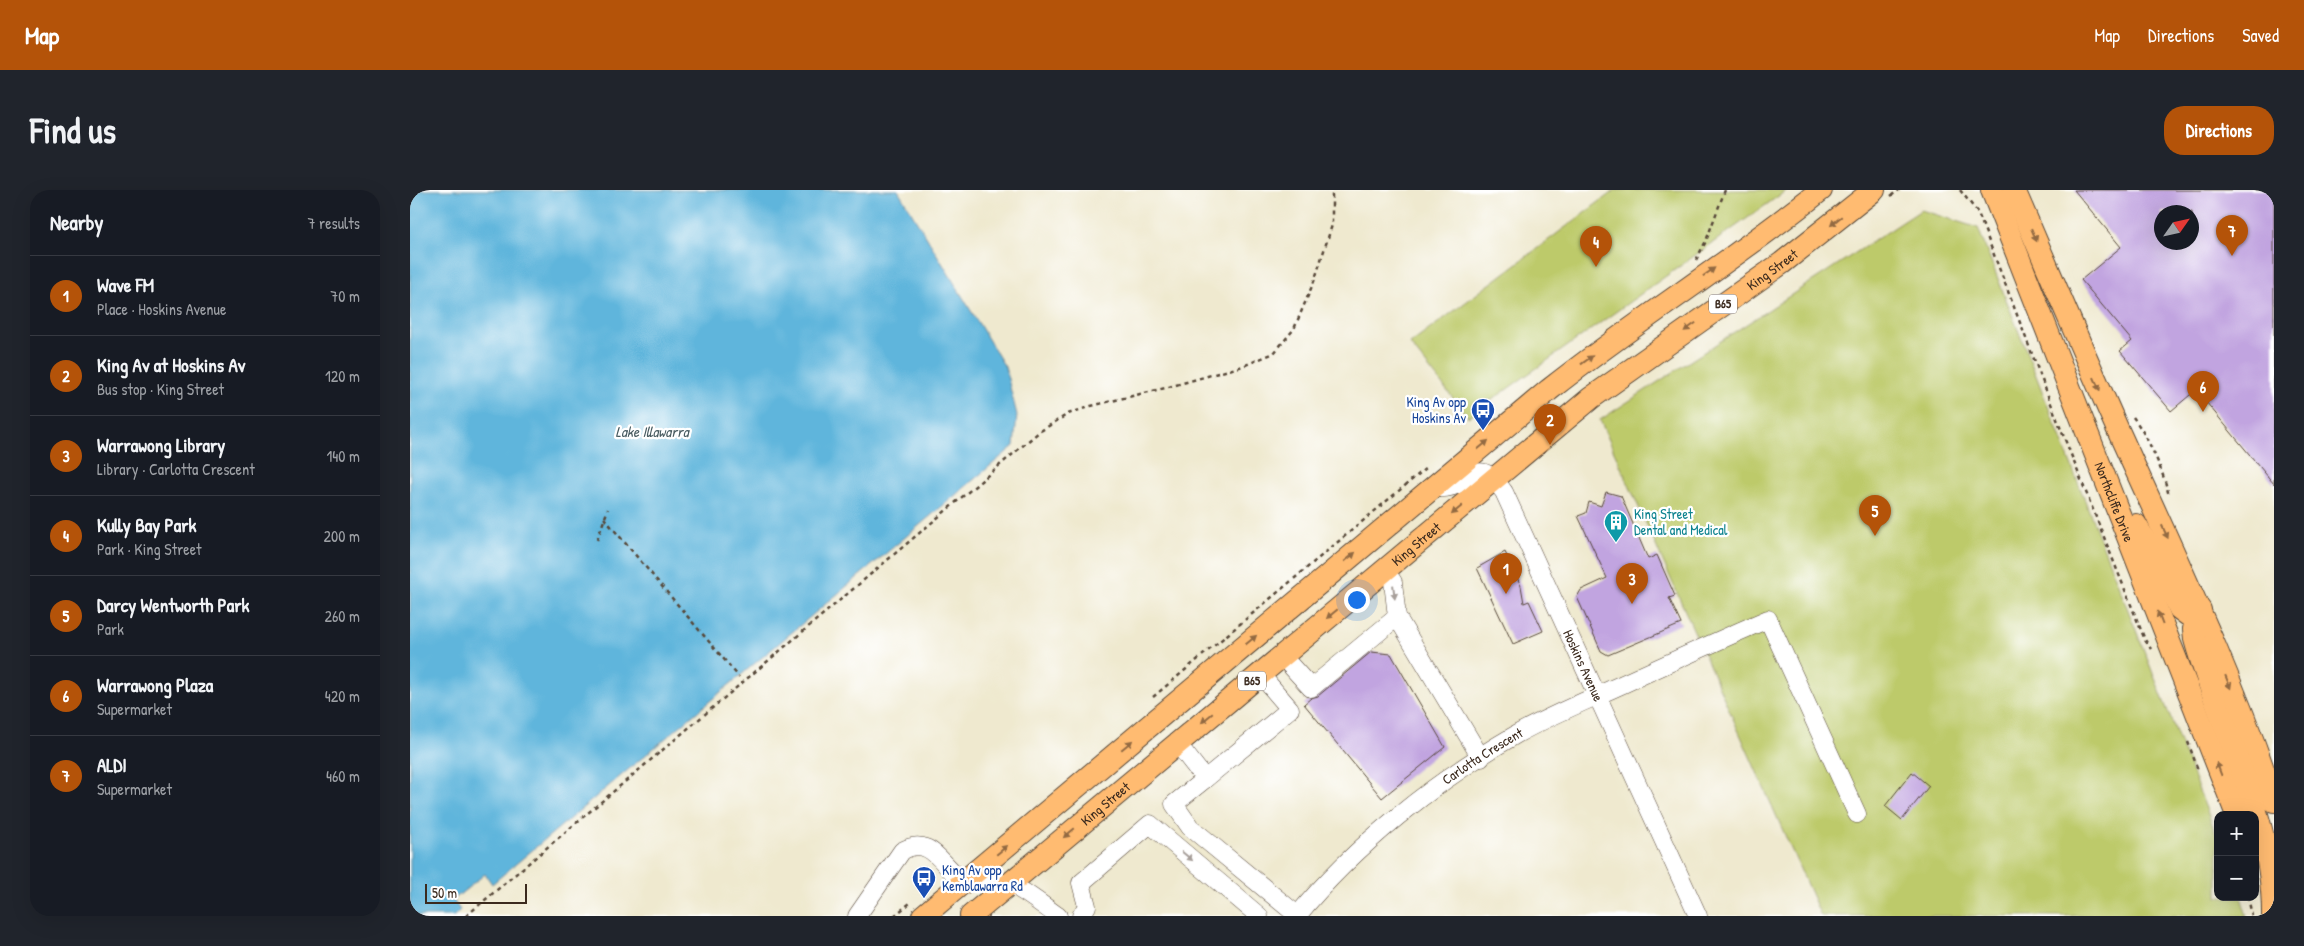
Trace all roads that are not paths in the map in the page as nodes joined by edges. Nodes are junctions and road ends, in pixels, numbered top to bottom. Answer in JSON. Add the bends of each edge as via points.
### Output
{"nodes":[{"id":1,"x":1820,"y":190,"type":"edge"},
{"id":2,"x":1874,"y":190,"type":"edge"},
{"id":3,"x":1992,"y":190,"type":"edge"},
{"id":4,"x":2014,"y":190,"type":"edge"},
{"id":5,"x":1494,"y":479,"type":"junction"},
{"id":6,"x":2109,"y":487,"type":"junction"},
{"id":7,"x":1432,"y":488,"type":"junction"},
{"id":8,"x":1385,"y":570,"type":"junction"},
{"id":9,"x":1397,"y":617,"type":"junction"},
{"id":10,"x":2202,"y":620,"type":"junction"},
{"id":11,"x":1282,"y":656,"type":"junction"},
{"id":12,"x":1260,"y":674,"type":"junction"},
{"id":13,"x":1597,"y":695,"type":"junction"},
{"id":14,"x":1177,"y":743,"type":"junction"},
{"id":15,"x":1481,"y":758,"type":"junction"},
{"id":16,"x":1205,"y":779,"type":"junction"},
{"id":17,"x":2274,"y":801,"type":"edge"},
{"id":18,"x":2235,"y":811,"type":"edge"},
{"id":19,"x":1856,"y":814,"type":"dead end"},
{"id":20,"x":2259,"y":875,"type":"edge"},
{"id":21,"x":965,"y":881,"type":"junction"},
{"id":22,"x":1009,"y":884,"type":"junction"},
{"id":23,"x":1249,"y":913,"type":"edge"},
{"id":24,"x":857,"y":916,"type":"edge"},
{"id":25,"x":923,"y":916,"type":"edge"},
{"id":26,"x":971,"y":916,"type":"edge"},
{"id":27,"x":1058,"y":916,"type":"edge"},
{"id":28,"x":1081,"y":916,"type":"edge"},
{"id":29,"x":1297,"y":916,"type":"edge"},
{"id":30,"x":1698,"y":916,"type":"edge"},
{"id":31,"x":2272,"y":916,"type":"edge"}],
"edges":[{"from":7,"to":1,"type":"main road","number":"B65","one_way":true,"via":[[1580,365],[1779,223]]},
{"from":2,"to":5,"type":"main road","name":"King Street","number":"B65","one_way":true,"via":[[1782,263],[1615,380]]},
{"from":3,"to":6,"type":"main road","name":"Northcliffe Drive"},
{"from":4,"to":10,"type":"main road","one_way":true},
{"from":5,"to":7,"type":"street","via":[[1482,472],[1473,473],[1448,488]]},
{"from":5,"to":8,"type":"main road","name":"King Street","number":"B65","one_way":true},
{"from":5,"to":13,"type":"street","name":"Hoskins Avenue","via":[[1508,501]]},
{"from":6,"to":10,"type":"main road","via":[[2158,564],[2180,609]]},
{"from":18,"to":6,"type":"main road","name":"Northcliffe Drive","one_way":true},
{"from":21,"to":7,"type":"main road","number":"B65","one_way":true},
{"from":8,"to":9,"type":"street","one_way":true,"via":[[1393,582]]},
{"from":8,"to":11,"type":"main road","name":"King Street","number":"B65","one_way":true},
{"from":9,"to":11,"type":"street","via":[[1311,688]]},
{"from":9,"to":15,"type":"street"},
{"from":10,"to":17,"type":"main road","one_way":true},
{"from":10,"to":31,"type":"main road","via":[[2194,639],[2258,814],[2271,887]]},
{"from":11,"to":12,"type":"main road","name":"King Street","number":"B65"},
{"from":12,"to":14,"type":"main road","name":"King Street","number":"B65","one_way":true},
{"from":12,"to":16,"type":"street","via":[[1290,709]]},
{"from":13,"to":15,"type":"street","name":"Carlotta Crescent","via":[[1529,728]]},
{"from":13,"to":19,"type":"street","name":"Carlotta Crescent","via":[[1768,619]]},
{"from":13,"to":30,"type":"street","name":"Hoskins Avenue"},
{"from":14,"to":16,"type":"street"},
{"from":14,"to":22,"type":"main road","name":"King Street","number":"B65","one_way":true},
{"from":15,"to":29,"type":"street","name":"Carlotta Crescent","via":[[1390,824],[1323,886]]},
{"from":16,"to":29,"type":"street","via":[[1174,804],[1190,827]]},
{"from":20,"to":31,"type":"main road"},
{"from":21,"to":22,"type":"street"},
{"from":21,"to":24,"type":"street","via":[[932,851],[911,846],[902,852]]},
{"from":21,"to":25,"type":"main road","number":"B65"},
{"from":22,"to":26,"type":"main road","name":"King Street","number":"B65"},
{"from":22,"to":27,"type":"street"},
{"from":28,"to":23,"type":"street","one_way":true,"via":[[1088,906],[1081,883],[1150,824]]}]}
